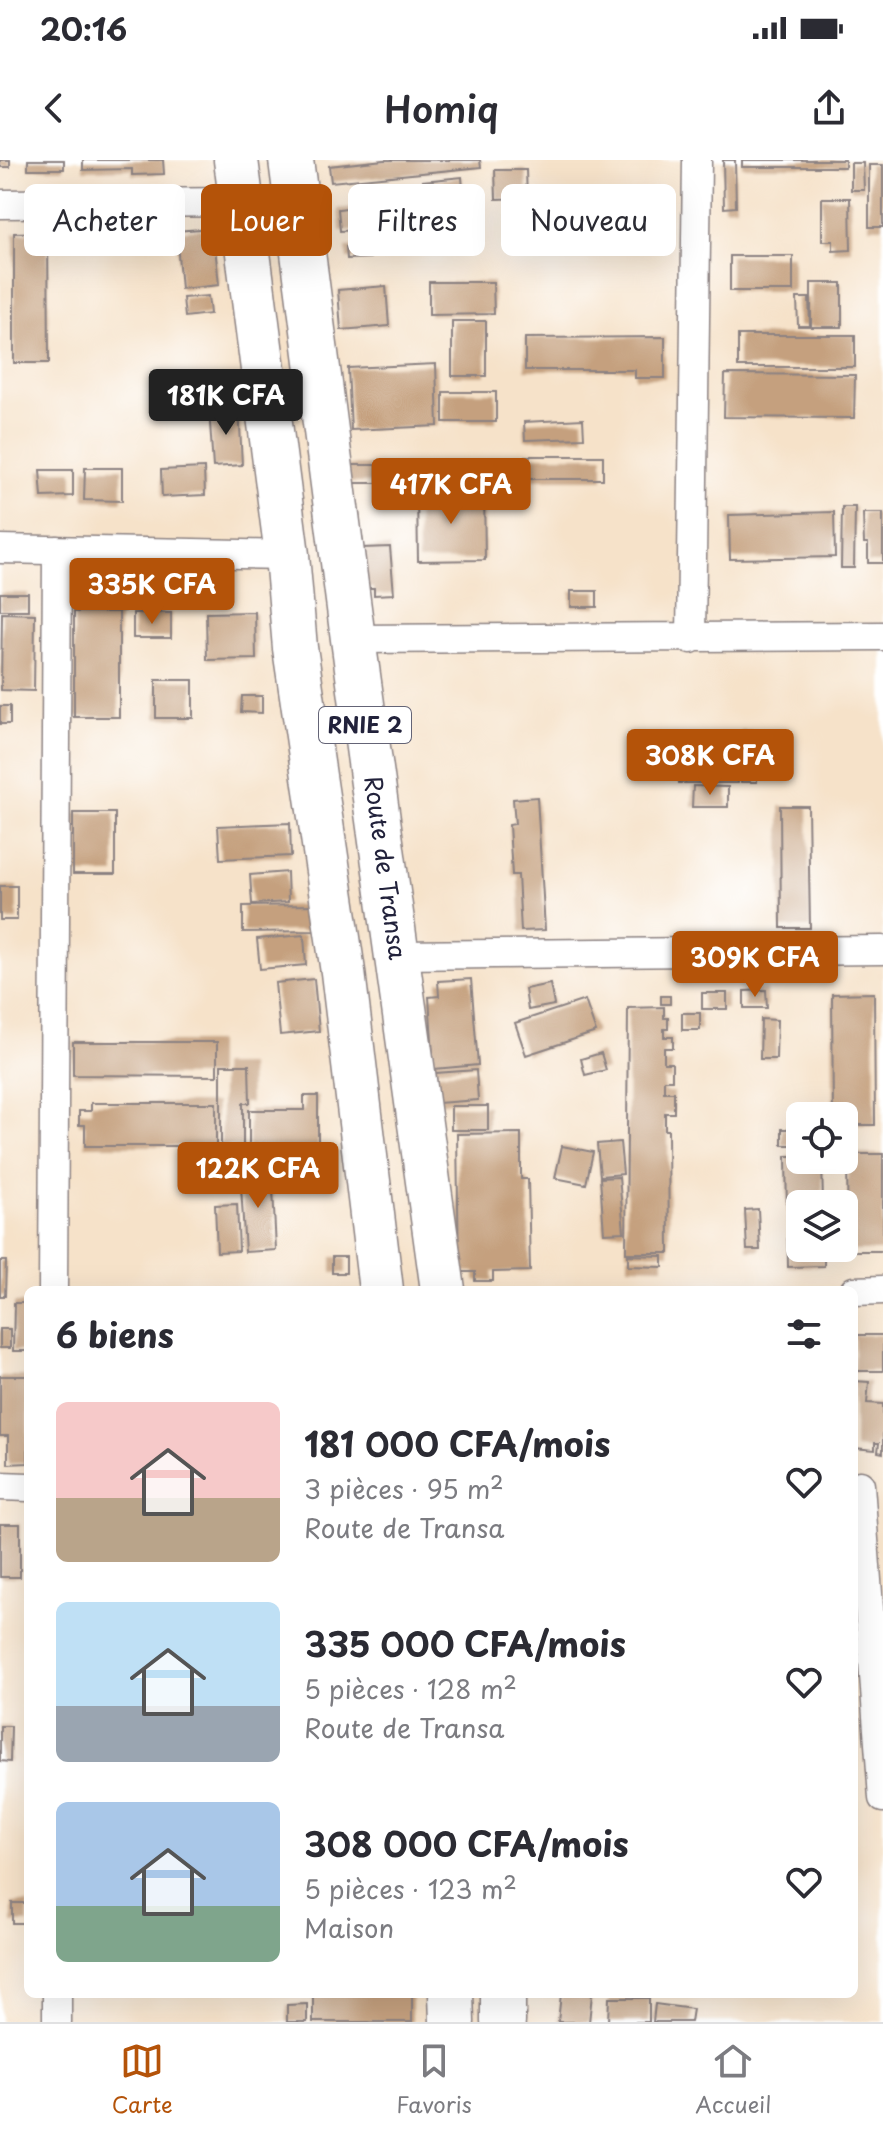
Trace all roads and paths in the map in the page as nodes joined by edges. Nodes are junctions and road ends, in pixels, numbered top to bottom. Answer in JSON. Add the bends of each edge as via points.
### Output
{"nodes":[{"id":1,"x":291,"y":160,"type":"edge"},
{"id":2,"x":697,"y":160,"type":"edge"},
{"id":3,"x":238,"y":181,"type":"edge"},
{"id":4,"x":0,"y":204,"type":"edge"},
{"id":5,"x":0,"y":549,"type":"edge"},
{"id":6,"x":57,"y":550,"type":"junction"},
{"id":7,"x":287,"y":555,"type":"junction"},
{"id":8,"x":883,"y":636,"type":"edge"},
{"id":9,"x":353,"y":639,"type":"junction"},
{"id":10,"x":691,"y":639,"type":"junction"},
{"id":11,"x":883,"y":950,"type":"edge"},
{"id":12,"x":398,"y":955,"type":"junction"},
{"id":13,"x":53,"y":1286,"type":"edge"},
{"id":14,"x":381,"y":1286,"type":"edge"},
{"id":15,"x":442,"y":1286,"type":"edge"},
{"id":16,"x":883,"y":1290,"type":"edge"},
{"id":17,"x":858,"y":1291,"type":"edge"},
{"id":18,"x":0,"y":1486,"type":"edge"},
{"id":19,"x":866,"y":1486,"type":"edge"},
{"id":20,"x":24,"y":1487,"type":"edge"},
{"id":21,"x":883,"y":1798,"type":"edge"},
{"id":22,"x":57,"y":1998,"type":"edge"},
{"id":23,"x":451,"y":1998,"type":"edge"},
{"id":24,"x":503,"y":1998,"type":"edge"},
{"id":25,"x":57,"y":2022,"type":"edge"},
{"id":26,"x":452,"y":2022,"type":"edge"},
{"id":27,"x":503,"y":2022,"type":"edge"}],
"edges":[{"from":1,"to":9,"type":"main road","name":"Route de Transa","number":"RNIE 2"},
{"from":2,"to":10,"type":"street"},
{"from":3,"to":4,"type":"street"},
{"from":3,"to":7,"type":"main road","number":"RNIE 2"},
{"from":5,"to":6,"type":"street"},
{"from":6,"to":7,"type":"street"},
{"from":6,"to":13,"type":"street"},
{"from":7,"to":14,"type":"main road","number":"RNIE 2"},
{"from":8,"to":10,"type":"street"},
{"from":9,"to":10,"type":"street"},
{"from":9,"to":12,"type":"main road","name":"Route de Transa","number":"RNIE 2"},
{"from":11,"to":12,"type":"street"},
{"from":12,"to":15,"type":"main road","name":"Route de Transa","number":"RNIE 2"},
{"from":16,"to":17,"type":"street"},
{"from":18,"to":20,"type":"street"},
{"from":19,"to":21,"type":"street"},
{"from":22,"to":25,"type":"street"},
{"from":23,"to":26,"type":"main road"},
{"from":24,"to":27,"type":"main road"}]}
